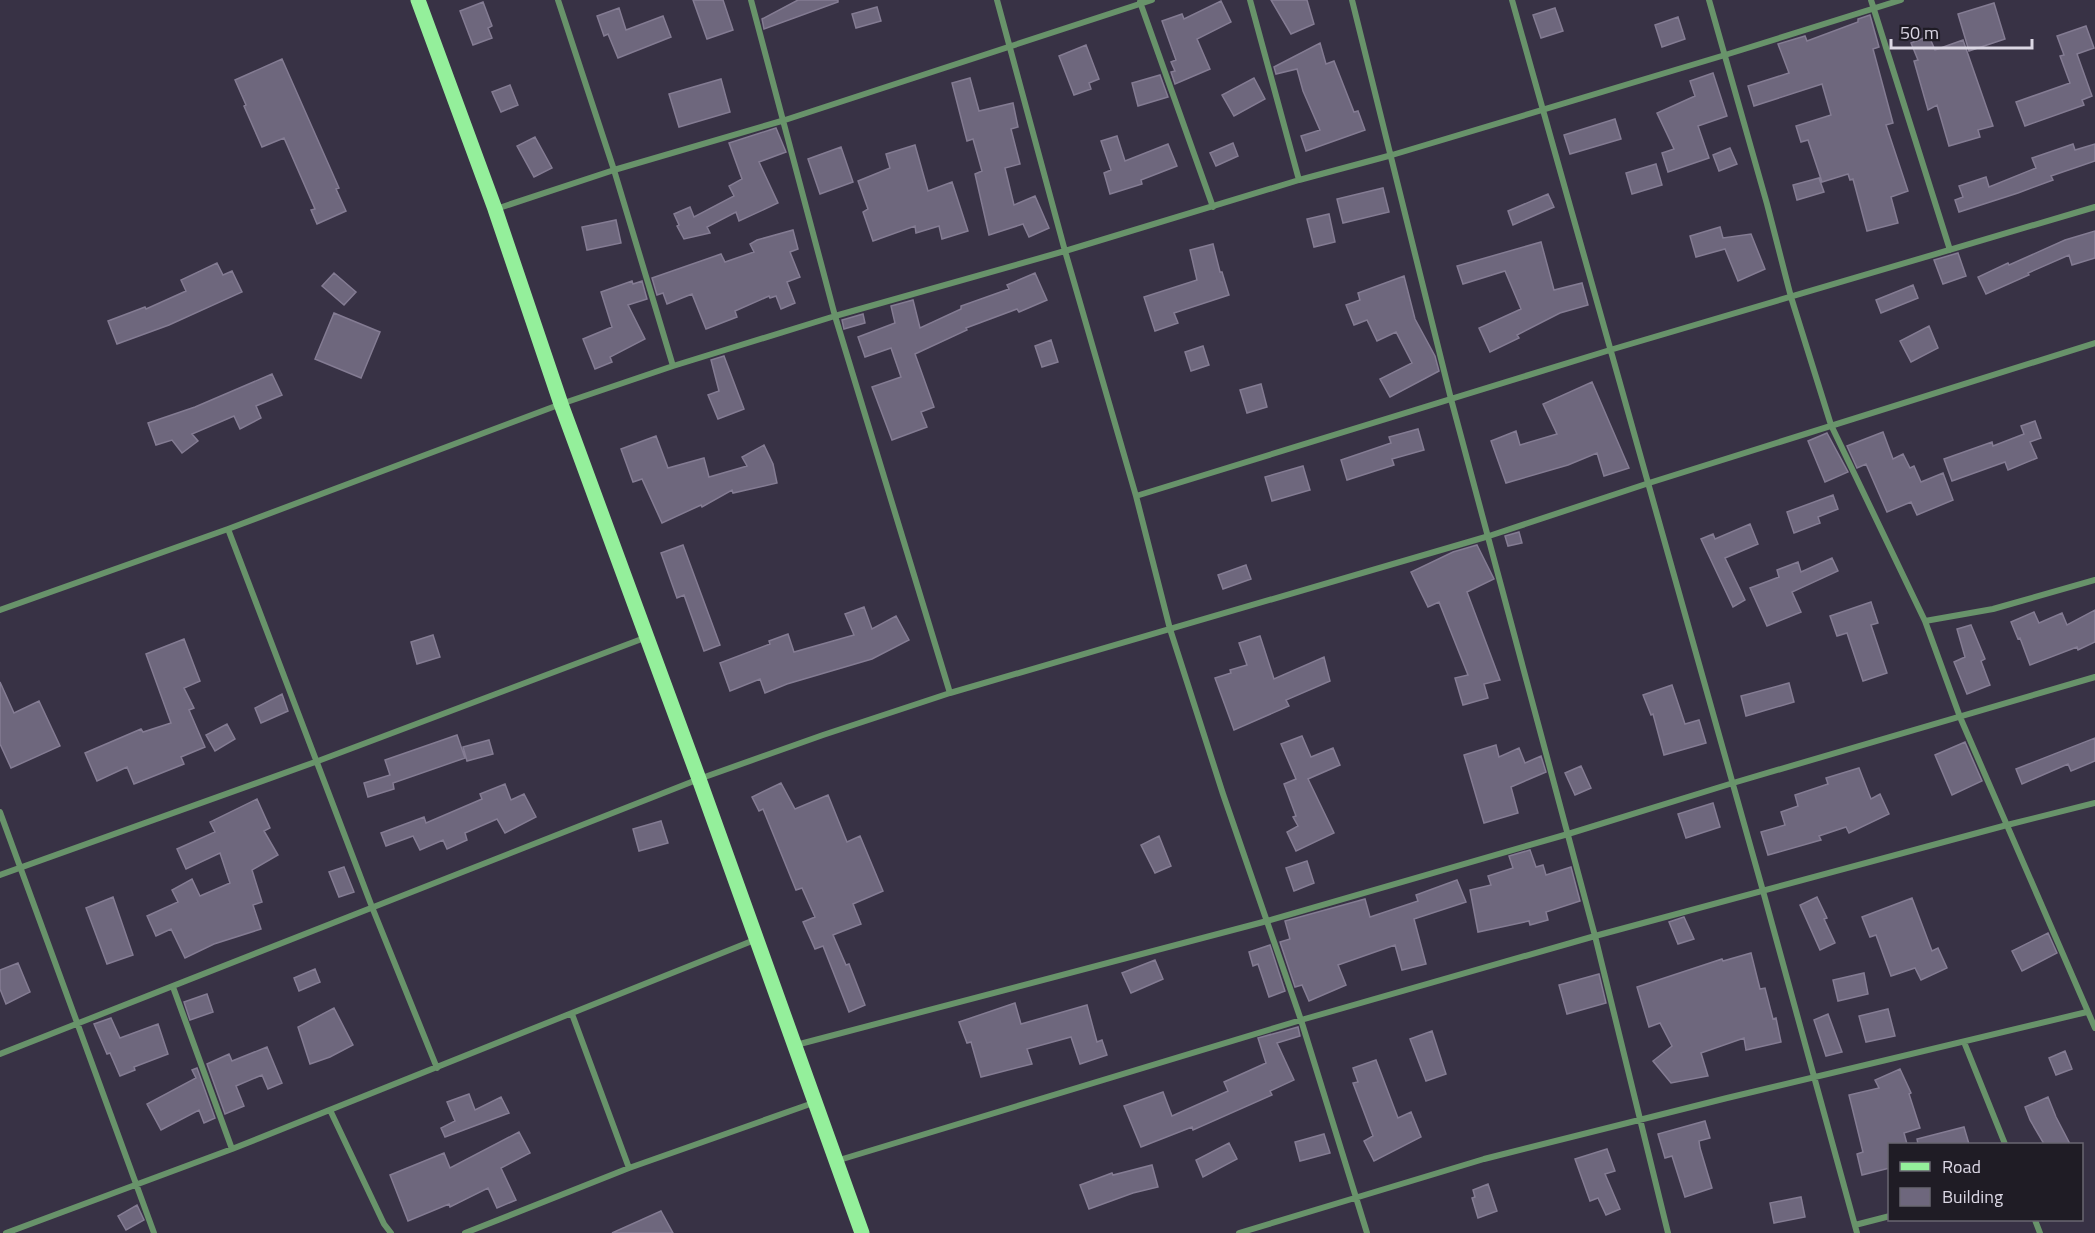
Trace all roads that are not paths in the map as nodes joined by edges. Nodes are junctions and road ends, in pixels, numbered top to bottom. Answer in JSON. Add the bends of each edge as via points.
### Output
{"nodes":[{"id":1,"x":418,"y":0,"type":"edge"},
{"id":2,"x":558,"y":0,"type":"edge"},
{"id":3,"x":751,"y":0,"type":"edge"},
{"id":4,"x":998,"y":0,"type":"edge"},
{"id":5,"x":1152,"y":0,"type":"edge"},
{"id":6,"x":1250,"y":0,"type":"edge"},
{"id":7,"x":1352,"y":0,"type":"edge"},
{"id":8,"x":1512,"y":0,"type":"edge"},
{"id":9,"x":1709,"y":0,"type":"edge"},
{"id":10,"x":1870,"y":0,"type":"edge"},
{"id":11,"x":1901,"y":0,"type":"edge"},
{"id":12,"x":1140,"y":2,"type":"edge"},
{"id":13,"x":1874,"y":9,"type":"junction"},
{"id":14,"x":1009,"y":45,"type":"junction"},
{"id":15,"x":1725,"y":55,"type":"junction"},
{"id":16,"x":1543,"y":109,"type":"junction"},
{"id":17,"x":784,"y":120,"type":"junction"},
{"id":18,"x":1392,"y":155,"type":"junction"},
{"id":19,"x":614,"y":170,"type":"junction"},
{"id":20,"x":1299,"y":180,"type":"junction"},
{"id":21,"x":1213,"y":207,"type":"junction"},
{"id":22,"x":2095,"y":207,"type":"edge"},
{"id":23,"x":495,"y":209,"type":"junction"},
{"id":24,"x":1950,"y":250,"type":"junction"},
{"id":25,"x":1065,"y":251,"type":"junction"},
{"id":26,"x":1791,"y":297,"type":"junction"},
{"id":27,"x":835,"y":316,"type":"junction"},
{"id":28,"x":2095,"y":343,"type":"edge"},
{"id":29,"x":1610,"y":351,"type":"junction"},
{"id":30,"x":673,"y":366,"type":"junction"},
{"id":31,"x":1451,"y":399,"type":"junction"},
{"id":32,"x":561,"y":404,"type":"junction"},
{"id":33,"x":1831,"y":425,"type":"junction"},
{"id":34,"x":1649,"y":483,"type":"junction"},
{"id":35,"x":1136,"y":496,"type":"junction"},
{"id":36,"x":228,"y":529,"type":"junction"},
{"id":37,"x":1489,"y":536,"type":"junction"},
{"id":38,"x":2095,"y":580,"type":"edge"},
{"id":39,"x":0,"y":610,"type":"edge"},
{"id":40,"x":1925,"y":621,"type":"junction"},
{"id":41,"x":1170,"y":629,"type":"junction"},
{"id":42,"x":648,"y":637,"type":"junction"},
{"id":43,"x":2095,"y":677,"type":"edge"},
{"id":44,"x":950,"y":693,"type":"junction"},
{"id":45,"x":1960,"y":717,"type":"junction"},
{"id":46,"x":318,"y":761,"type":"junction"},
{"id":47,"x":699,"y":779,"type":"junction"},
{"id":48,"x":1733,"y":783,"type":"junction"},
{"id":49,"x":2095,"y":803,"type":"edge"},
{"id":50,"x":0,"y":812,"type":"edge"},
{"id":51,"x":2007,"y":825,"type":"junction"},
{"id":52,"x":1568,"y":834,"type":"junction"},
{"id":53,"x":21,"y":867,"type":"junction"},
{"id":54,"x":0,"y":875,"type":"edge"},
{"id":55,"x":1763,"y":891,"type":"junction"},
{"id":56,"x":372,"y":907,"type":"junction"},
{"id":57,"x":1267,"y":921,"type":"junction"},
{"id":58,"x":1595,"y":936,"type":"junction"},
{"id":59,"x":757,"y":939,"type":"junction"},
{"id":60,"x":173,"y":987,"type":"junction"},
{"id":61,"x":2087,"y":1012,"type":"junction"},
{"id":62,"x":572,"y":1014,"type":"junction"},
{"id":63,"x":1301,"y":1020,"type":"junction"},
{"id":64,"x":79,"y":1023,"type":"junction"},
{"id":65,"x":2095,"y":1028,"type":"edge"},
{"id":66,"x":1964,"y":1042,"type":"junction"},
{"id":67,"x":795,"y":1045,"type":"junction"},
{"id":68,"x":0,"y":1054,"type":"edge"},
{"id":69,"x":437,"y":1068,"type":"junction"},
{"id":70,"x":1815,"y":1077,"type":"junction"},
{"id":71,"x":815,"y":1102,"type":"junction"},
{"id":72,"x":330,"y":1110,"type":"junction"},
{"id":73,"x":1641,"y":1120,"type":"junction"},
{"id":74,"x":2005,"y":1143,"type":"edge"},
{"id":75,"x":232,"y":1149,"type":"junction"},
{"id":76,"x":836,"y":1161,"type":"junction"},
{"id":77,"x":629,"y":1168,"type":"junction"},
{"id":78,"x":138,"y":1186,"type":"junction"},
{"id":79,"x":1355,"y":1197,"type":"junction"},
{"id":80,"x":1888,"y":1217,"type":"edge"},
{"id":81,"x":1855,"y":1225,"type":"junction"},
{"id":82,"x":11,"y":1232,"type":"edge"},
{"id":83,"x":154,"y":1233,"type":"edge"},
{"id":84,"x":391,"y":1233,"type":"edge"},
{"id":85,"x":465,"y":1233,"type":"edge"},
{"id":86,"x":862,"y":1233,"type":"edge"},
{"id":87,"x":1239,"y":1233,"type":"edge"},
{"id":88,"x":1367,"y":1233,"type":"edge"},
{"id":89,"x":1668,"y":1233,"type":"edge"},
{"id":90,"x":1857,"y":1233,"type":"edge"}],
"edges":[{"from":1,"to":23,"type":"main road"},
{"from":2,"to":19,"type":"street"},
{"from":3,"to":17,"type":"street"},
{"from":4,"to":14,"type":"street"},
{"from":5,"to":12,"type":"street"},
{"from":6,"to":20,"type":"street"},
{"from":7,"to":18,"type":"street"},
{"from":8,"to":16,"type":"street"},
{"from":9,"to":15,"type":"street"},
{"from":10,"to":13,"type":"street"},
{"from":11,"to":13,"type":"street"},
{"from":12,"to":14,"type":"street"},
{"from":12,"to":21,"type":"street"},
{"from":13,"to":15,"type":"street"},
{"from":13,"to":24,"type":"street"},
{"from":14,"to":17,"type":"street"},
{"from":14,"to":25,"type":"street"},
{"from":15,"to":16,"type":"street"},
{"from":15,"to":26,"type":"street"},
{"from":16,"to":18,"type":"street"},
{"from":16,"to":29,"type":"street"},
{"from":17,"to":19,"type":"street"},
{"from":17,"to":27,"type":"street"},
{"from":18,"to":20,"type":"street"},
{"from":18,"to":31,"type":"street"},
{"from":19,"to":23,"type":"street"},
{"from":19,"to":30,"type":"street"},
{"from":20,"to":21,"type":"street"},
{"from":21,"to":25,"type":"street"},
{"from":22,"to":24,"type":"street"},
{"from":23,"to":32,"type":"main road"},
{"from":24,"to":26,"type":"street"},
{"from":25,"to":27,"type":"street"},
{"from":25,"to":35,"type":"street"},
{"from":26,"to":29,"type":"street"},
{"from":26,"to":33,"type":"street"},
{"from":27,"to":30,"type":"street"},
{"from":27,"to":44,"type":"street"},
{"from":28,"to":33,"type":"street"},
{"from":29,"to":31,"type":"street"},
{"from":29,"to":34,"type":"street"},
{"from":30,"to":32,"type":"street"},
{"from":31,"to":35,"type":"street"},
{"from":31,"to":37,"type":"street"},
{"from":32,"to":36,"type":"street"},
{"from":32,"to":42,"type":"main road"},
{"from":33,"to":34,"type":"street"},
{"from":33,"to":40,"type":"street"},
{"from":34,"to":37,"type":"street"},
{"from":34,"to":48,"type":"street"},
{"from":35,"to":41,"type":"street"},
{"from":36,"to":39,"type":"street"},
{"from":36,"to":46,"type":"street"},
{"from":37,"to":41,"type":"street"},
{"from":37,"to":52,"type":"street"},
{"from":38,"to":40,"type":"street","via":[[1993,609]]},
{"from":40,"to":45,"type":"street"},
{"from":41,"to":44,"type":"street"},
{"from":41,"to":57,"type":"street"},
{"from":42,"to":46,"type":"street"},
{"from":42,"to":47,"type":"main road"},
{"from":43,"to":45,"type":"street"},
{"from":44,"to":47,"type":"street"},
{"from":45,"to":48,"type":"street"},
{"from":45,"to":51,"type":"street"},
{"from":46,"to":53,"type":"street"},
{"from":46,"to":56,"type":"street"},
{"from":47,"to":56,"type":"street"},
{"from":47,"to":59,"type":"main road"},
{"from":48,"to":52,"type":"street"},
{"from":48,"to":55,"type":"street"},
{"from":49,"to":51,"type":"street"},
{"from":50,"to":53,"type":"street"},
{"from":51,"to":55,"type":"street"},
{"from":51,"to":61,"type":"street"},
{"from":52,"to":57,"type":"street"},
{"from":52,"to":58,"type":"street"},
{"from":53,"to":54,"type":"street"},
{"from":53,"to":64,"type":"street"},
{"from":55,"to":58,"type":"street"},
{"from":55,"to":70,"type":"street"},
{"from":56,"to":60,"type":"street"},
{"from":56,"to":69,"type":"street"},
{"from":57,"to":63,"type":"street"},
{"from":57,"to":67,"type":"street"},
{"from":58,"to":63,"type":"street"},
{"from":58,"to":73,"type":"street"},
{"from":59,"to":62,"type":"street"},
{"from":59,"to":67,"type":"main road"},
{"from":60,"to":64,"type":"street"},
{"from":60,"to":75,"type":"street"},
{"from":61,"to":65,"type":"street"},
{"from":61,"to":66,"type":"street"},
{"from":62,"to":69,"type":"street"},
{"from":62,"to":77,"type":"street"},
{"from":63,"to":76,"type":"street"},
{"from":63,"to":79,"type":"street"},
{"from":64,"to":68,"type":"street"},
{"from":64,"to":78,"type":"street"},
{"from":66,"to":70,"type":"street"},
{"from":66,"to":74,"type":"street"},
{"from":67,"to":71,"type":"main road"},
{"from":69,"to":72,"type":"street"},
{"from":70,"to":73,"type":"street"},
{"from":70,"to":81,"type":"street"},
{"from":71,"to":76,"type":"main road"},
{"from":71,"to":77,"type":"street"},
{"from":72,"to":75,"type":"street"},
{"from":72,"to":84,"type":"street"},
{"from":73,"to":79,"type":"street","via":[[1484,1159]]},
{"from":73,"to":89,"type":"street"},
{"from":75,"to":78,"type":"street"},
{"from":76,"to":86,"type":"main road"},
{"from":77,"to":85,"type":"street"},
{"from":78,"to":82,"type":"street"},
{"from":78,"to":83,"type":"street"},
{"from":79,"to":87,"type":"street"},
{"from":79,"to":88,"type":"street"},
{"from":80,"to":81,"type":"street"},
{"from":81,"to":90,"type":"street"}]}
